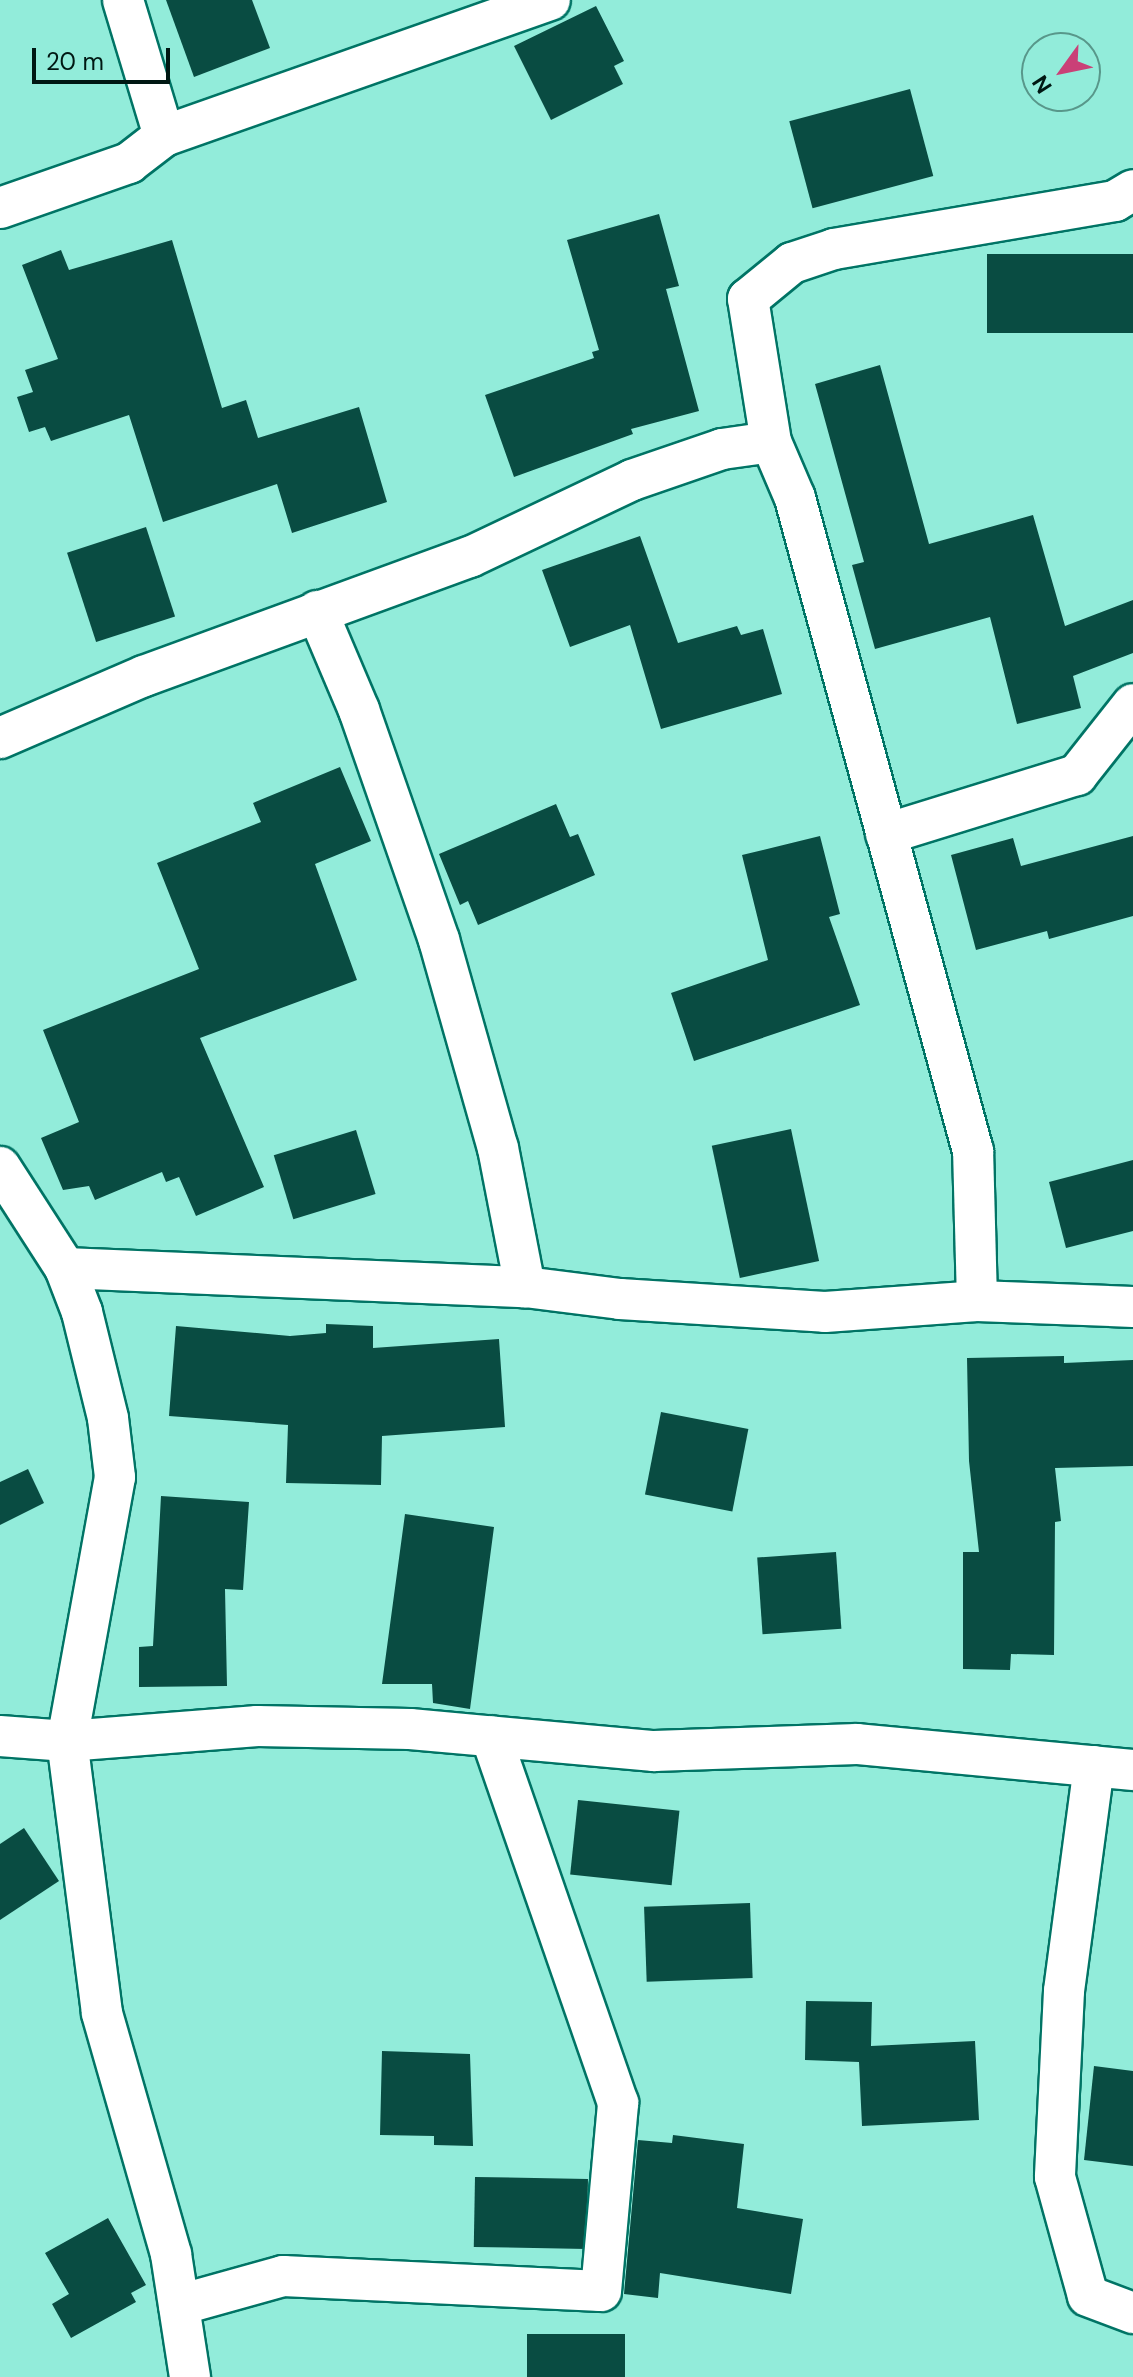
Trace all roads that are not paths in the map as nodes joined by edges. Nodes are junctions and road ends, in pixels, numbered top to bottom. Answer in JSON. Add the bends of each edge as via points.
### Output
{"nodes":[{"id":1,"x":123,"y":0,"type":"edge"},
{"id":2,"x":550,"y":0,"type":"edge"},
{"id":3,"x":164,"y":136,"type":"junction"},
{"id":4,"x":1133,"y":190,"type":"edge"},
{"id":5,"x":0,"y":208,"type":"edge"},
{"id":6,"x":771,"y":442,"type":"junction"},
{"id":7,"x":317,"y":611,"type":"junction"},
{"id":8,"x":1133,"y":704,"type":"edge"},
{"id":9,"x":0,"y":738,"type":"edge"},
{"id":10,"x":886,"y":834,"type":"junction"},
{"id":11,"x":0,"y":1167,"type":"edge"},
{"id":12,"x":65,"y":1268,"type":"junction"},
{"id":13,"x":525,"y":1287,"type":"junction"},
{"id":14,"x":977,"y":1301,"type":"junction"},
{"id":15,"x":1133,"y":1307,"type":"edge"},
{"id":16,"x":0,"y":1736,"type":"edge"},
{"id":17,"x":491,"y":1736,"type":"junction"},
{"id":18,"x":67,"y":1741,"type":"junction"},
{"id":19,"x":1094,"y":1766,"type":"junction"},
{"id":20,"x":1133,"y":1770,"type":"edge"},
{"id":21,"x":179,"y":2305,"type":"junction"},
{"id":22,"x":1133,"y":2313,"type":"edge"},
{"id":23,"x":190,"y":2377,"type":"edge"}],
"edges":[{"from":1,"to":3,"type":"street"},
{"from":2,"to":3,"type":"street"},
{"from":3,"to":5,"type":"street","via":[[129,163]]},
{"from":4,"to":6,"type":"street","via":[[1115,201],[834,249],[792,263],[748,299]]},
{"from":6,"to":7,"type":"street","via":[[722,449],[632,480],[470,557]]},
{"from":6,"to":10,"type":"street","via":[[795,498]]},
{"from":7,"to":9,"type":"street","via":[[144,676]]},
{"from":7,"to":13,"type":"street","via":[[359,710],[439,940],[498,1148]]},
{"from":8,"to":10,"type":"street","via":[[1077,775]]},
{"from":10,"to":14,"type":"street","via":[[973,1151]]},
{"from":11,"to":12,"type":"street"},
{"from":12,"to":13,"type":"street"},
{"from":12,"to":18,"type":"street","via":[[82,1312],[108,1418],[115,1477]]},
{"from":13,"to":14,"type":"street","via":[[620,1299],[825,1312]]},
{"from":14,"to":15,"type":"street"},
{"from":16,"to":18,"type":"street"},
{"from":17,"to":18,"type":"street","via":[[257,1726]]},
{"from":17,"to":19,"type":"street","via":[[701,1752],[857,1744]]},
{"from":17,"to":21,"type":"street","via":[[618,2103],[601,2291],[283,2276]]},
{"from":18,"to":21,"type":"street","via":[[102,2013],[171,2254]]},
{"from":19,"to":20,"type":"street"},
{"from":19,"to":22,"type":"street","via":[[1064,1991],[1055,2177],[1088,2296]]},
{"from":21,"to":23,"type":"street"}]}
